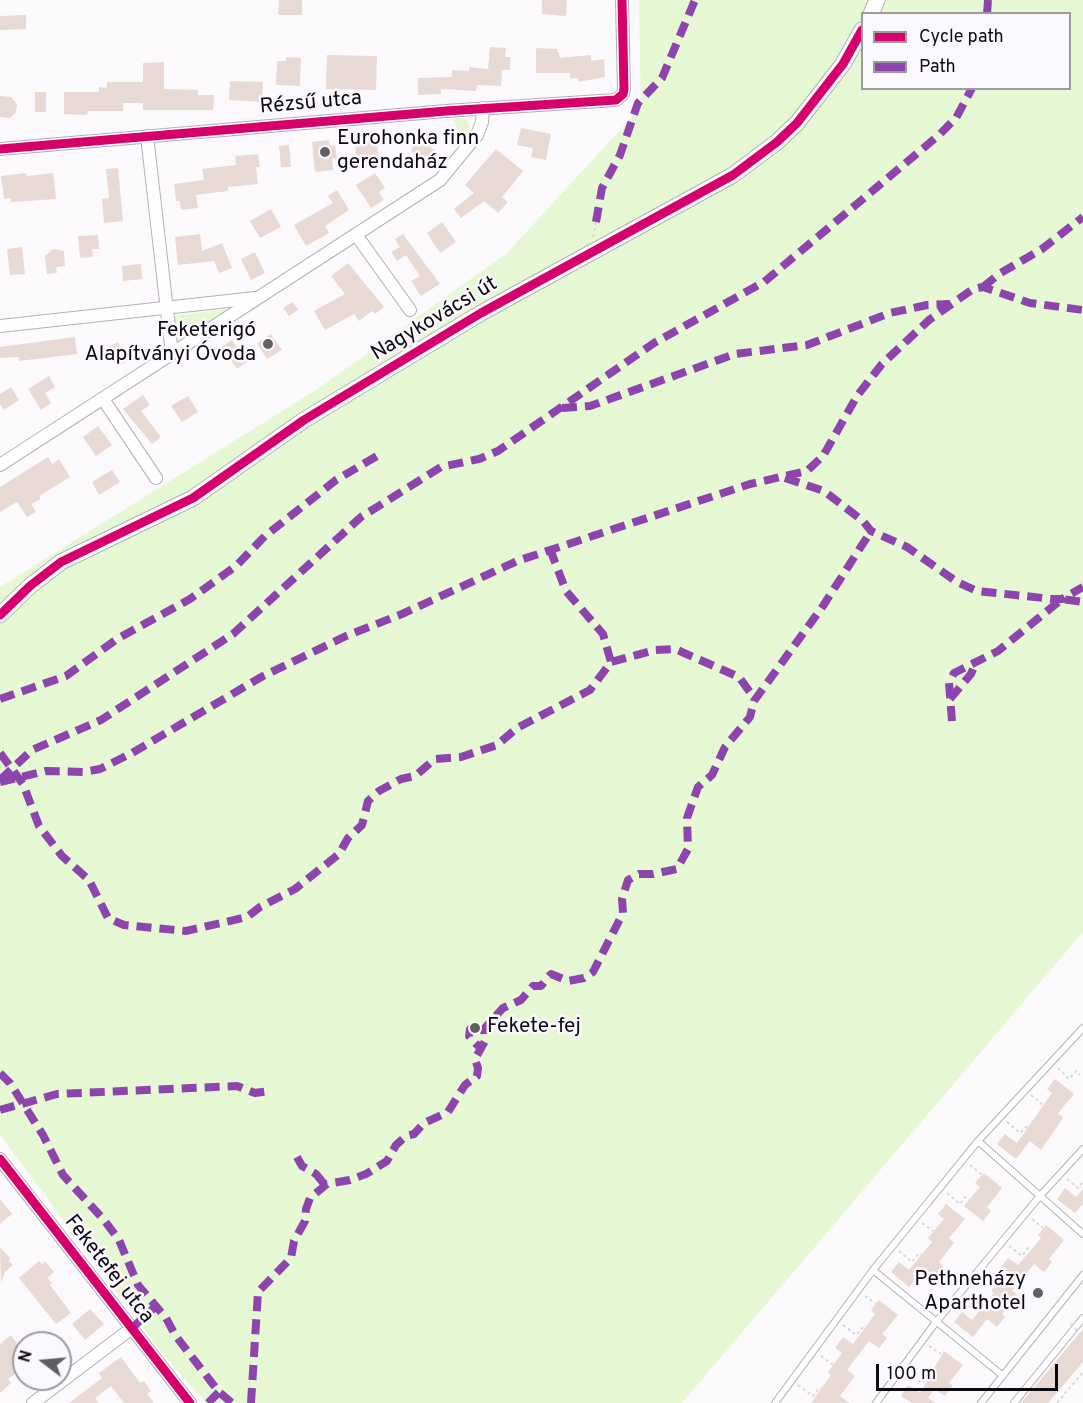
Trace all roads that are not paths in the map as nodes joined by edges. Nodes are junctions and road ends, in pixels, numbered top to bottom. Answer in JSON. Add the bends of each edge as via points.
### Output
{"nodes":[{"id":1,"x":622,"y":0,"type":"edge"},
{"id":2,"x":861,"y":32,"type":"edge"},
{"id":3,"x":483,"y":108,"type":"junction"},
{"id":4,"x":147,"y":136,"type":"junction"},
{"id":5,"x":0,"y":149,"type":"edge"},
{"id":6,"x":357,"y":236,"type":"junction"},
{"id":7,"x":259,"y":297,"type":"junction"},
{"id":8,"x":166,"y":308,"type":"junction"},
{"id":9,"x":410,"y":310,"type":"dead end"},
{"id":10,"x":0,"y":326,"type":"edge"},
{"id":11,"x":172,"y":354,"type":"junction"},
{"id":12,"x":103,"y":399,"type":"junction"},
{"id":13,"x":0,"y":465,"type":"edge"},
{"id":14,"x":156,"y":478,"type":"dead end"},
{"id":15,"x":0,"y":615,"type":"edge"},
{"id":16,"x":1083,"y":1028,"type":"edge"},
{"id":17,"x":978,"y":1141,"type":"junction"},
{"id":18,"x":1083,"y":1149,"type":"edge"},
{"id":19,"x":0,"y":1159,"type":"edge"},
{"id":20,"x":1039,"y":1197,"type":"junction"},
{"id":21,"x":1083,"y":1234,"type":"edge"},
{"id":22,"x":873,"y":1270,"type":"junction"},
{"id":23,"x":1083,"y":1276,"type":"edge"},
{"id":24,"x":1083,"y":1318,"type":"edge"},
{"id":25,"x":936,"y":1322,"type":"junction"},
{"id":26,"x":132,"y":1328,"type":"junction"},
{"id":27,"x":1002,"y":1375,"type":"junction"},
{"id":28,"x":33,"y":1403,"type":"edge"},
{"id":29,"x":190,"y":1403,"type":"edge"},
{"id":30,"x":775,"y":1403,"type":"edge"},
{"id":31,"x":876,"y":1403,"type":"edge"},
{"id":32,"x":981,"y":1403,"type":"edge"},
{"id":33,"x":1014,"y":1403,"type":"edge"}],
"edges":[{"from":1,"to":3,"type":"street","name":"Rézsű utca","via":[[623,94],[616,100]]},
{"from":2,"to":15,"type":"street","name":"Nagykovácsi út","via":[[843,64],[797,123],[733,175],[481,312],[304,420],[193,498],[61,562]]},
{"from":3,"to":4,"type":"street","name":"Rézsű utca"},
{"from":3,"to":6,"type":"street","via":[[477,135],[440,180]]},
{"from":4,"to":5,"type":"street","name":"Rézsű utca"},
{"from":4,"to":8,"type":"street"},
{"from":6,"to":7,"type":"street"},
{"from":6,"to":9,"type":"street"},
{"from":7,"to":8,"type":"street"},
{"from":7,"to":11,"type":"street"},
{"from":8,"to":10,"type":"street"},
{"from":8,"to":11,"type":"street"},
{"from":11,"to":12,"type":"street"},
{"from":12,"to":13,"type":"street"},
{"from":12,"to":14,"type":"street"},
{"from":16,"to":17,"type":"lane"},
{"from":17,"to":20,"type":"lane"},
{"from":17,"to":22,"type":"lane"},
{"from":18,"to":20,"type":"lane"},
{"from":19,"to":26,"type":"street","name":"Feketefej utca"},
{"from":20,"to":21,"type":"lane"},
{"from":20,"to":25,"type":"lane"},
{"from":22,"to":25,"type":"lane"},
{"from":22,"to":30,"type":"lane"},
{"from":23,"to":27,"type":"lane"},
{"from":24,"to":33,"type":"lane"},
{"from":25,"to":27,"type":"lane"},
{"from":25,"to":31,"type":"lane"},
{"from":26,"to":28,"type":"street"},
{"from":26,"to":29,"type":"street","name":"Feketefej utca"},
{"from":27,"to":32,"type":"lane"}]}
